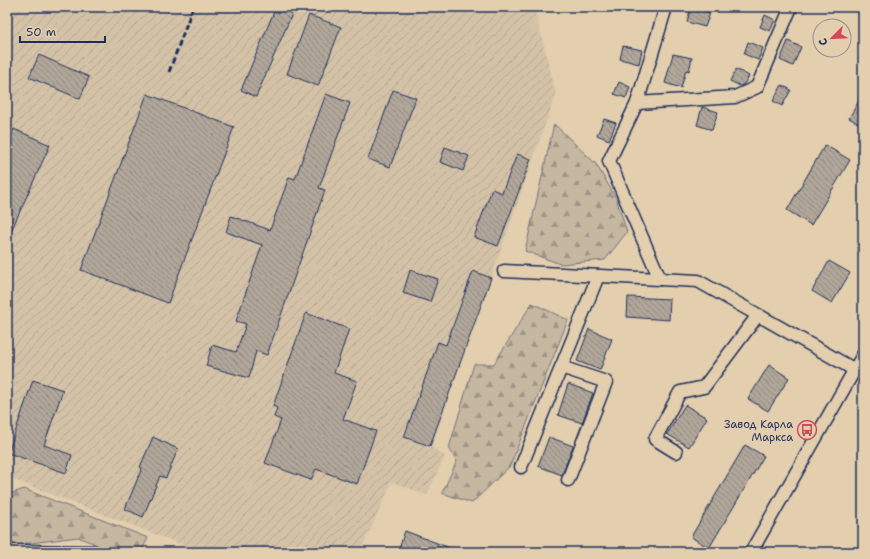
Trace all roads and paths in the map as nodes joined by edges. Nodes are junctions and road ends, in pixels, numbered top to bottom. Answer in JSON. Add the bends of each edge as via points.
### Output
{"nodes":[{"id":1,"x":666,"y":7,"type":"edge"},
{"id":2,"x":791,"y":7,"type":"edge"},
{"id":3,"x":637,"y":103,"type":"junction"},
{"id":4,"x":504,"y":271,"type":"dead end"},
{"id":5,"x":598,"y":276,"type":"junction"},
{"id":6,"x":660,"y":279,"type":"junction"},
{"id":7,"x":758,"y":315,"type":"junction"},
{"id":8,"x":863,"y":355,"type":"edge"},
{"id":9,"x":561,"y":367,"type":"junction"},
{"id":10,"x":855,"y":370,"type":"junction"},
{"id":11,"x":676,"y":452,"type":"dead end"},
{"id":12,"x":521,"y":467,"type":"dead end"},
{"id":13,"x":568,"y":480,"type":"dead end"},
{"id":14,"x":7,"y":551,"type":"edge"},
{"id":15,"x":94,"y":552,"type":"edge"},
{"id":16,"x":751,"y":552,"type":"edge"}],
"edges":[{"from":1,"to":3,"type":"street"},
{"from":2,"to":3,"type":"street","via":[[757,87],[735,97]]},
{"from":3,"to":6,"type":"street","via":[[609,161]]},
{"from":4,"to":5,"type":"street"},
{"from":5,"to":6,"type":"street"},
{"from":5,"to":9,"type":"street"},
{"from":6,"to":7,"type":"street","via":[[698,281]]},
{"from":7,"to":10,"type":"street"},
{"from":7,"to":11,"type":"street","via":[[704,387],[680,392],[655,439]]},
{"from":8,"to":10,"type":"street"},
{"from":9,"to":12,"type":"street"},
{"from":9,"to":13,"type":"street","via":[[606,382]]},
{"from":10,"to":16,"type":"street"},
{"from":14,"to":15,"type":"street"}]}
